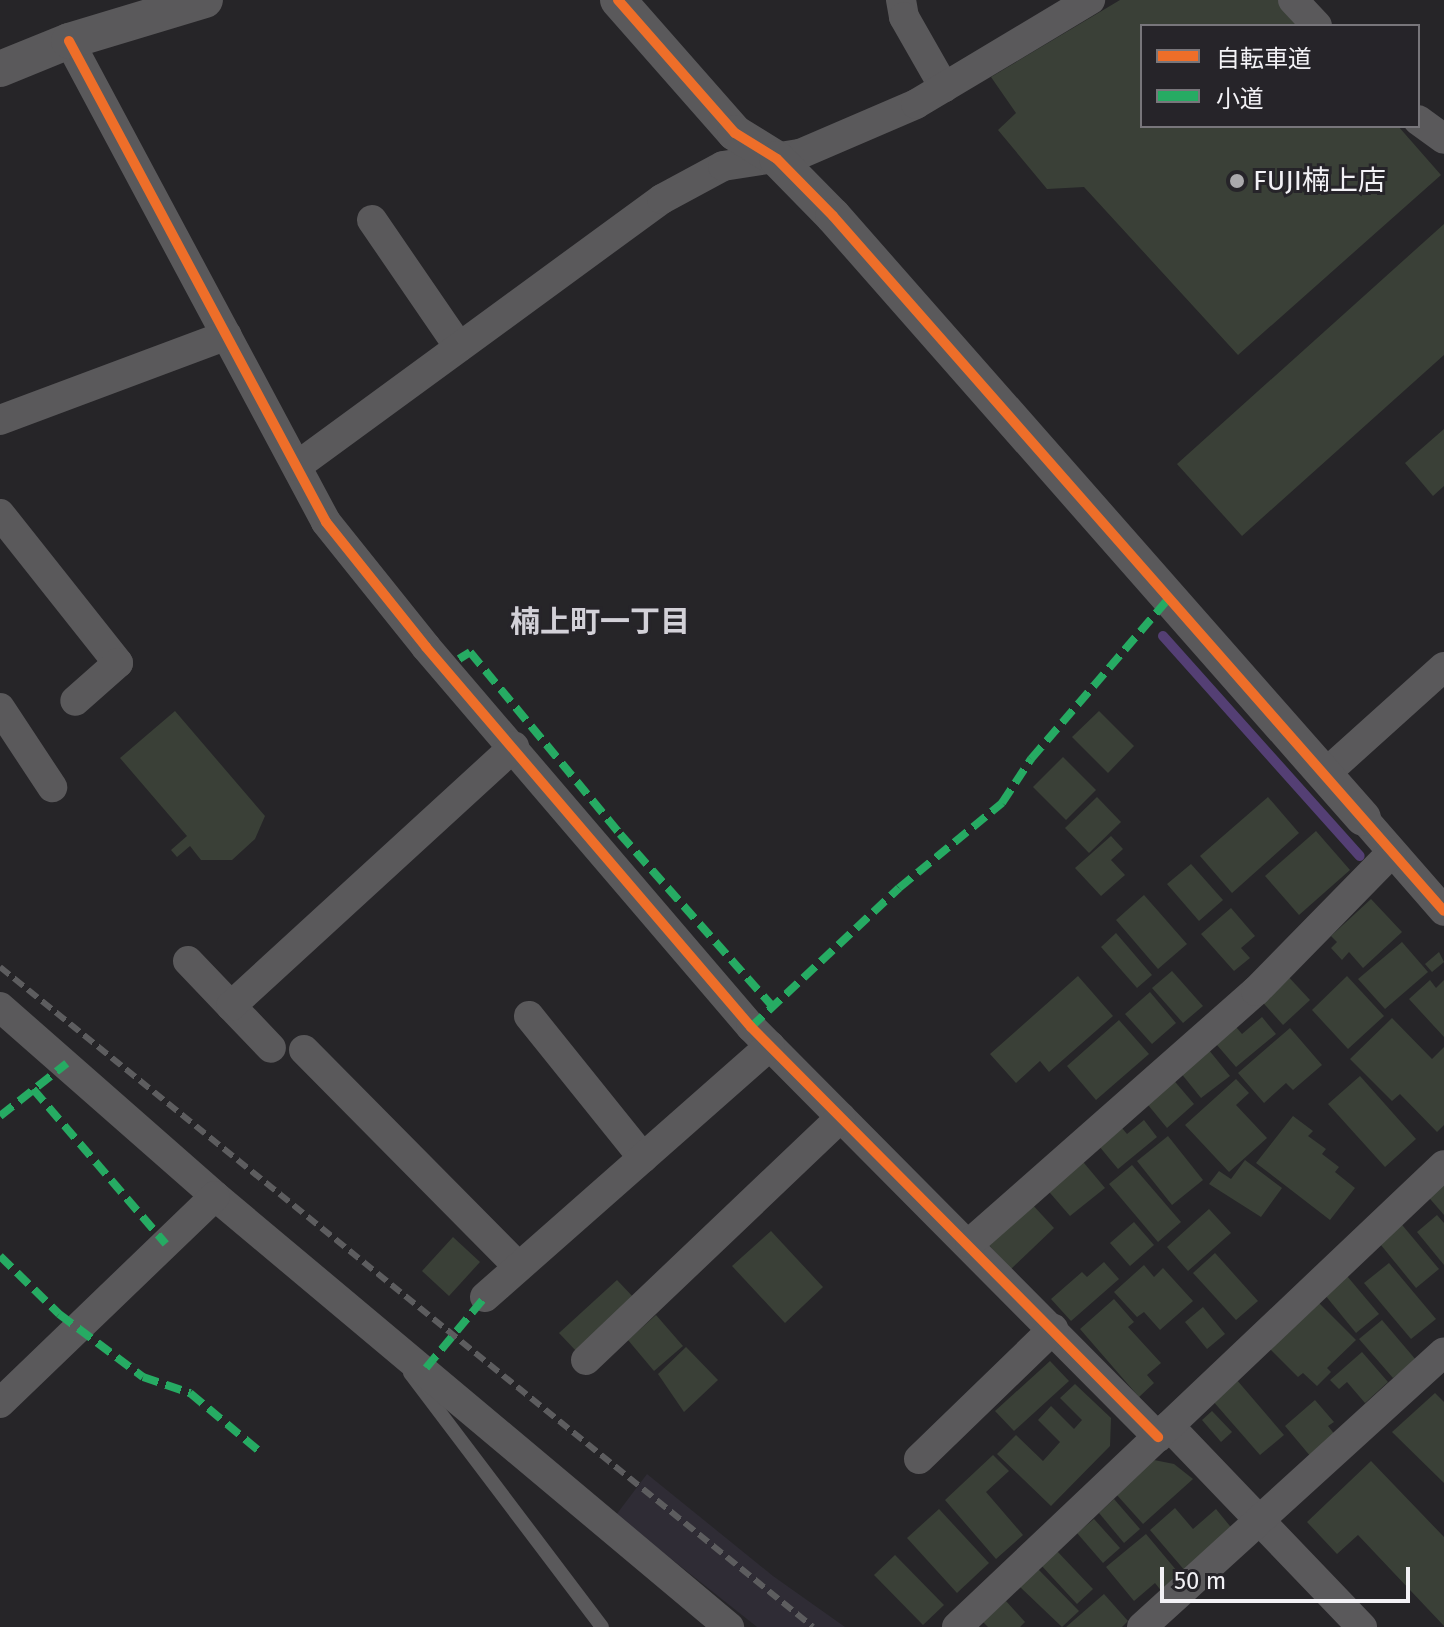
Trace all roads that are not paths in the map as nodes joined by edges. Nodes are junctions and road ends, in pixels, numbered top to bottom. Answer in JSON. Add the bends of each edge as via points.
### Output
{"nodes":[{"id":1,"x":205,"y":0,"type":"edge"},
{"id":2,"x":618,"y":0,"type":"edge"},
{"id":3,"x":901,"y":0,"type":"edge"},
{"id":4,"x":1090,"y":0,"type":"edge"},
{"id":5,"x":69,"y":41,"type":"junction"},
{"id":6,"x":0,"y":69,"type":"edge"},
{"id":7,"x":944,"y":87,"type":"junction"},
{"id":8,"x":1420,"y":121,"type":"edge"},
{"id":9,"x":1444,"y":139,"type":"edge"},
{"id":10,"x":777,"y":159,"type":"junction"},
{"id":11,"x":372,"y":220,"type":"dead end"},
{"id":12,"x":227,"y":335,"type":"junction"},
{"id":13,"x":459,"y":347,"type":"junction"},
{"id":14,"x":0,"y":420,"type":"edge"},
{"id":15,"x":297,"y":466,"type":"junction"},
{"id":16,"x":0,"y":514,"type":"edge"},
{"id":17,"x":1444,"y":667,"type":"edge"},
{"id":18,"x":75,"y":701,"type":"dead end"},
{"id":19,"x":0,"y":708,"type":"edge"},
{"id":20,"x":514,"y":747,"type":"junction"},
{"id":21,"x":1325,"y":774,"type":"junction"},
{"id":22,"x":52,"y":787,"type":"dead end"},
{"id":23,"x":1363,"y":818,"type":"joint"},
{"id":24,"x":1392,"y":852,"type":"junction"},
{"id":25,"x":1444,"y":911,"type":"edge"},
{"id":26,"x":188,"y":961,"type":"dead end"},
{"id":27,"x":231,"y":1006,"type":"junction"},
{"id":28,"x":0,"y":1007,"type":"edge"},
{"id":29,"x":529,"y":1016,"type":"dead end"},
{"id":30,"x":770,"y":1046,"type":"junction"},
{"id":31,"x":271,"y":1048,"type":"dead end"},
{"id":32,"x":304,"y":1050,"type":"dead end"},
{"id":33,"x":841,"y":1117,"type":"junction"},
{"id":34,"x":643,"y":1158,"type":"junction"},
{"id":35,"x":1444,"y":1165,"type":"edge"},
{"id":36,"x":215,"y":1196,"type":"junction"},
{"id":37,"x":970,"y":1243,"type":"junction"},
{"id":38,"x":519,"y":1267,"type":"junction"},
{"id":39,"x":485,"y":1297,"type":"dead end"},
{"id":40,"x":1053,"y":1329,"type":"junction"},
{"id":41,"x":382,"y":1333,"type":"junction"},
{"id":42,"x":1444,"y":1352,"type":"edge"},
{"id":43,"x":586,"y":1360,"type":"dead end"},
{"id":44,"x":0,"y":1403,"type":"edge"},
{"id":45,"x":1163,"y":1432,"type":"junction"},
{"id":46,"x":919,"y":1459,"type":"dead end"},
{"id":47,"x":1259,"y":1519,"type":"junction"},
{"id":48,"x":602,"y":1627,"type":"edge"},
{"id":49,"x":729,"y":1627,"type":"edge"},
{"id":50,"x":957,"y":1627,"type":"edge"},
{"id":51,"x":1142,"y":1627,"type":"edge"},
{"id":52,"x":1362,"y":1627,"type":"edge"}],
"edges":[{"from":1,"to":5,"type":"street"},
{"from":2,"to":10,"type":"street","via":[[735,133]]},
{"from":3,"to":7,"type":"street","via":[[904,17]]},
{"from":4,"to":7,"type":"street"},
{"from":5,"to":6,"type":"street"},
{"from":5,"to":12,"type":"street"},
{"from":7,"to":10,"type":"street","via":[[800,154]]},
{"from":8,"to":9,"type":"street"},
{"from":10,"to":13,"type":"street","via":[[723,166],[662,199]]},
{"from":10,"to":21,"type":"street"},
{"from":11,"to":13,"type":"street"},
{"from":12,"to":14,"type":"street"},
{"from":12,"to":15,"type":"street"},
{"from":13,"to":15,"type":"street"},
{"from":15,"to":20,"type":"street","via":[[326,522]]},
{"from":16,"to":18,"type":"street","via":[[118,663]]},
{"from":17,"to":21,"type":"street"},
{"from":19,"to":22,"type":"street"},
{"from":20,"to":27,"type":"street"},
{"from":20,"to":30,"type":"street"},
{"from":21,"to":23,"type":"street"},
{"from":23,"to":24,"type":"street"},
{"from":24,"to":25,"type":"street"},
{"from":24,"to":37,"type":"street","via":[[1256,991]]},
{"from":26,"to":27,"type":"street"},
{"from":27,"to":31,"type":"street"},
{"from":28,"to":36,"type":"street"},
{"from":29,"to":34,"type":"street"},
{"from":30,"to":33,"type":"street"},
{"from":30,"to":34,"type":"street"},
{"from":32,"to":38,"type":"street"},
{"from":33,"to":37,"type":"street"},
{"from":33,"to":43,"type":"street"},
{"from":34,"to":38,"type":"street"},
{"from":35,"to":45,"type":"street"},
{"from":36,"to":41,"type":"street"},
{"from":36,"to":44,"type":"street"},
{"from":37,"to":40,"type":"street"},
{"from":38,"to":39,"type":"street"},
{"from":40,"to":45,"type":"street"},
{"from":40,"to":46,"type":"street"},
{"from":41,"to":48,"type":"lane"},
{"from":41,"to":49,"type":"street"},
{"from":42,"to":47,"type":"street"},
{"from":45,"to":47,"type":"street"},
{"from":45,"to":50,"type":"street"},
{"from":47,"to":51,"type":"street"},
{"from":47,"to":52,"type":"street"}]}
